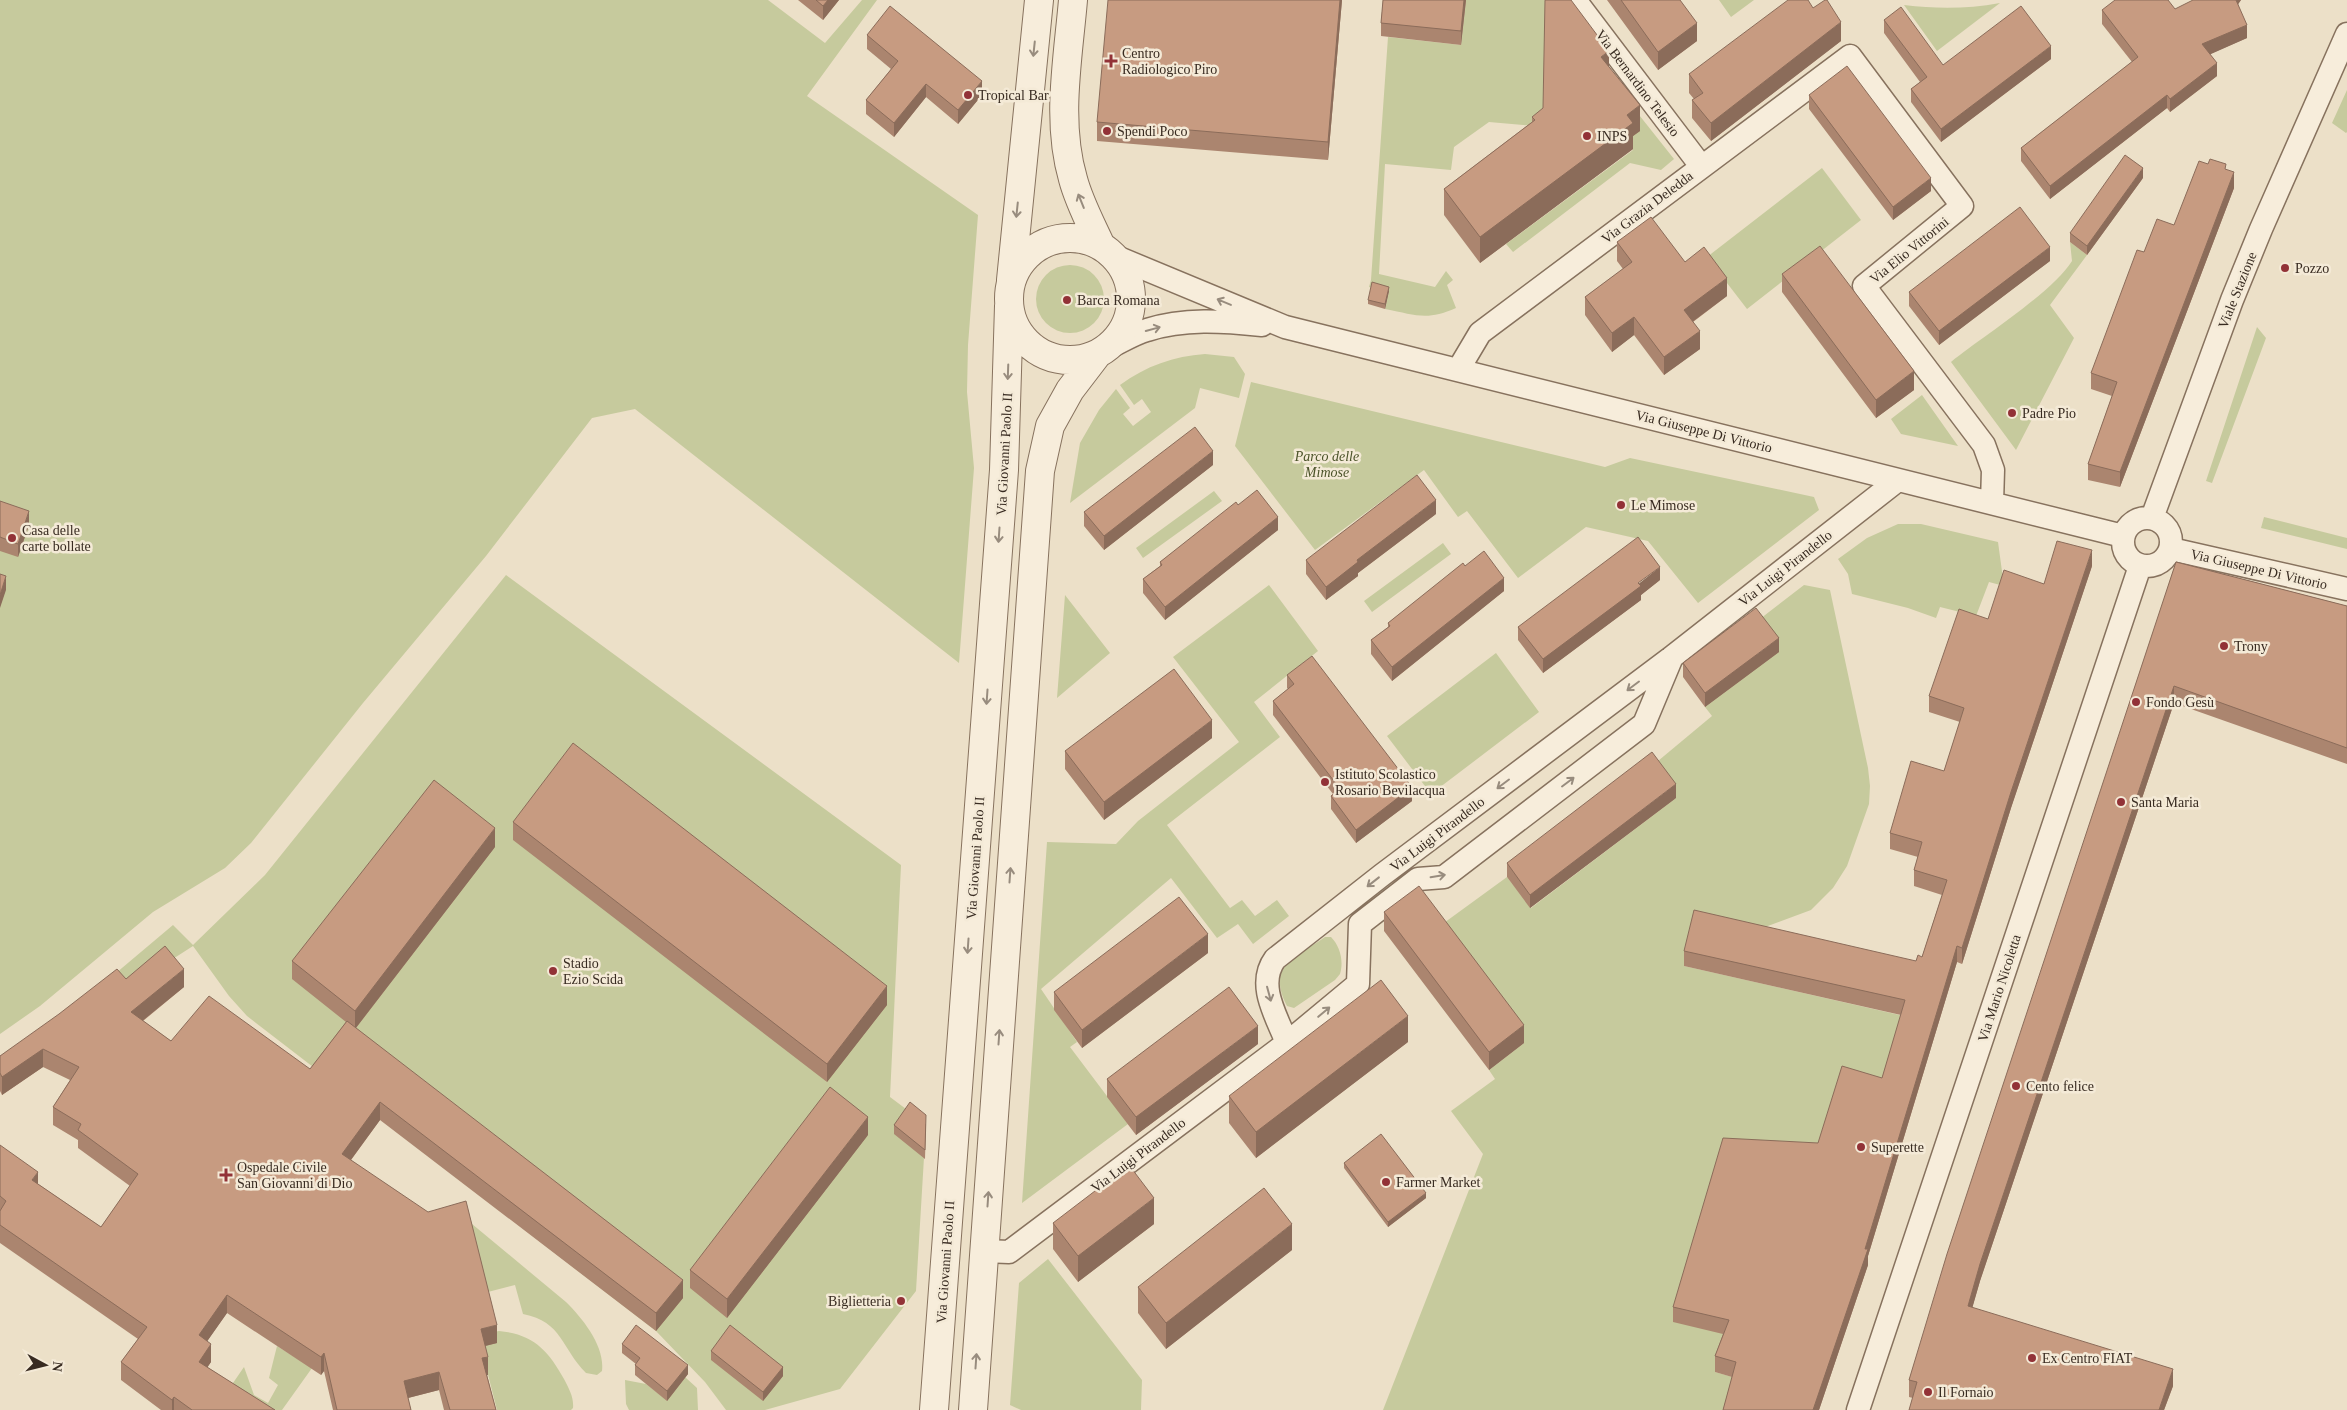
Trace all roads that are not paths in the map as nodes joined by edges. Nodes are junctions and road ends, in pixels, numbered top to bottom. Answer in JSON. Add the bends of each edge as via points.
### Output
{"nodes":[{"id":1,"x":1039,"y":0,"type":"edge"},
{"id":2,"x":1073,"y":0,"type":"edge"},
{"id":3,"x":1575,"y":0,"type":"edge"},
{"id":4,"x":2347,"y":34,"type":"edge"},
{"id":5,"x":1850,"y":56,"type":"joint"},
{"id":6,"x":1701,"y":166,"type":"junction"},
{"id":7,"x":1108,"y":251,"type":"junction"},
{"id":8,"x":1010,"y":296,"type":"junction"},
{"id":9,"x":1285,"y":327,"type":"junction"},
{"id":10,"x":1102,"y":352,"type":"junction"},
{"id":11,"x":1458,"y":370,"type":"junction"},
{"id":12,"x":1898,"y":480,"type":"junction"},
{"id":13,"x":1992,"y":503,"type":"junction"},
{"id":14,"x":2152,"y":518,"type":"junction"},
{"id":15,"x":2123,"y":536,"type":"junction"},
{"id":16,"x":2171,"y":548,"type":"junction"},
{"id":17,"x":2140,"y":566,"type":"junction"},
{"id":18,"x":2347,"y":589,"type":"edge"},
{"id":19,"x":1672,"y":657,"type":"junction"},
{"id":20,"x":1287,"y":1043,"type":"junction"},
{"id":21,"x":984,"y":1251,"type":"junction"},
{"id":22,"x":934,"y":1410,"type":"edge"},
{"id":23,"x":973,"y":1410,"type":"edge"},
{"id":24,"x":1858,"y":1410,"type":"edge"}],
"edges":[{"from":1,"to":8,"type":"street","name":"Via Giovanni Paolo II","one_way":true},
{"from":7,"to":2,"type":"street","one_way":true,"via":[[1073,180],[1068,153],[1064,118]]},
{"from":3,"to":6,"type":"street","name":"Via Bernardino Telesio"},
{"from":4,"to":14,"type":"street","name":"Viale Stazione","via":[[2232,300]]},
{"from":5,"to":6,"type":"street","name":"Via Grazia Deledda"},
{"from":5,"to":13,"type":"street","name":"Via Elio Vittorini","via":[[1962,206],[1864,286],[1984,445],[1993,470]]},
{"from":6,"to":11,"type":"street","name":"Via Grazia Deledda","via":[[1480,333]]},
{"from":7,"to":8,"type":"street","via":[[1078,238],[1053,240],[1025,257],[1016,271]]},
{"from":9,"to":7,"type":"street","one_way":true},
{"from":7,"to":10,"type":"street","via":[[1123,267],[1131,286],[1132,303],[1126,327]]},
{"from":8,"to":10,"type":"street","via":[[1013,322],[1033,349],[1064,361],[1080,361]]},
{"from":8,"to":22,"type":"street","name":"Via Giovanni Paolo II","one_way":true,"via":[[1004,470]]},
{"from":10,"to":9,"type":"street","one_way":true,"via":[[1146,330],[1176,323],[1214,320]]},
{"from":9,"to":11,"type":"street","name":"Via Giuseppe Di Vittorio"},
{"from":21,"to":10,"type":"street","one_way":true,"via":[[1040,471],[1050,426],[1070,390]]},
{"from":11,"to":12,"type":"street","name":"Via Giuseppe Di Vittorio"},
{"from":12,"to":13,"type":"street","name":"Via Giuseppe Di Vittorio"},
{"from":12,"to":19,"type":"street","name":"Via Luigi Pirandello"},
{"from":13,"to":15,"type":"street","name":"Via Giuseppe Di Vittorio"},
{"from":14,"to":15,"type":"street","via":[[2137,520]]},
{"from":14,"to":16,"type":"street","via":[[2166,526]]},
{"from":15,"to":17,"type":"street","via":[[2127,557]]},
{"from":16,"to":17,"type":"street","via":[[2162,562]]},
{"from":16,"to":18,"type":"street","name":"Via Giuseppe Di Vittorio"},
{"from":17,"to":24,"type":"street","name":"Via Mario Nicoletta"},
{"from":20,"to":19,"type":"street","name":"Via Luigi Pirandello","one_way":true,"via":[[1358,984],[1360,924],[1418,878],[1444,877],[1644,724]]},
{"from":19,"to":20,"type":"street","name":"Via Luigi Pirandello","one_way":true,"via":[[1382,874],[1275,959],[1266,979],[1268,994]]},
{"from":20,"to":21,"type":"street","name":"Via Luigi Pirandello","via":[[1009,1252]]},
{"from":23,"to":21,"type":"street","one_way":true}]}
